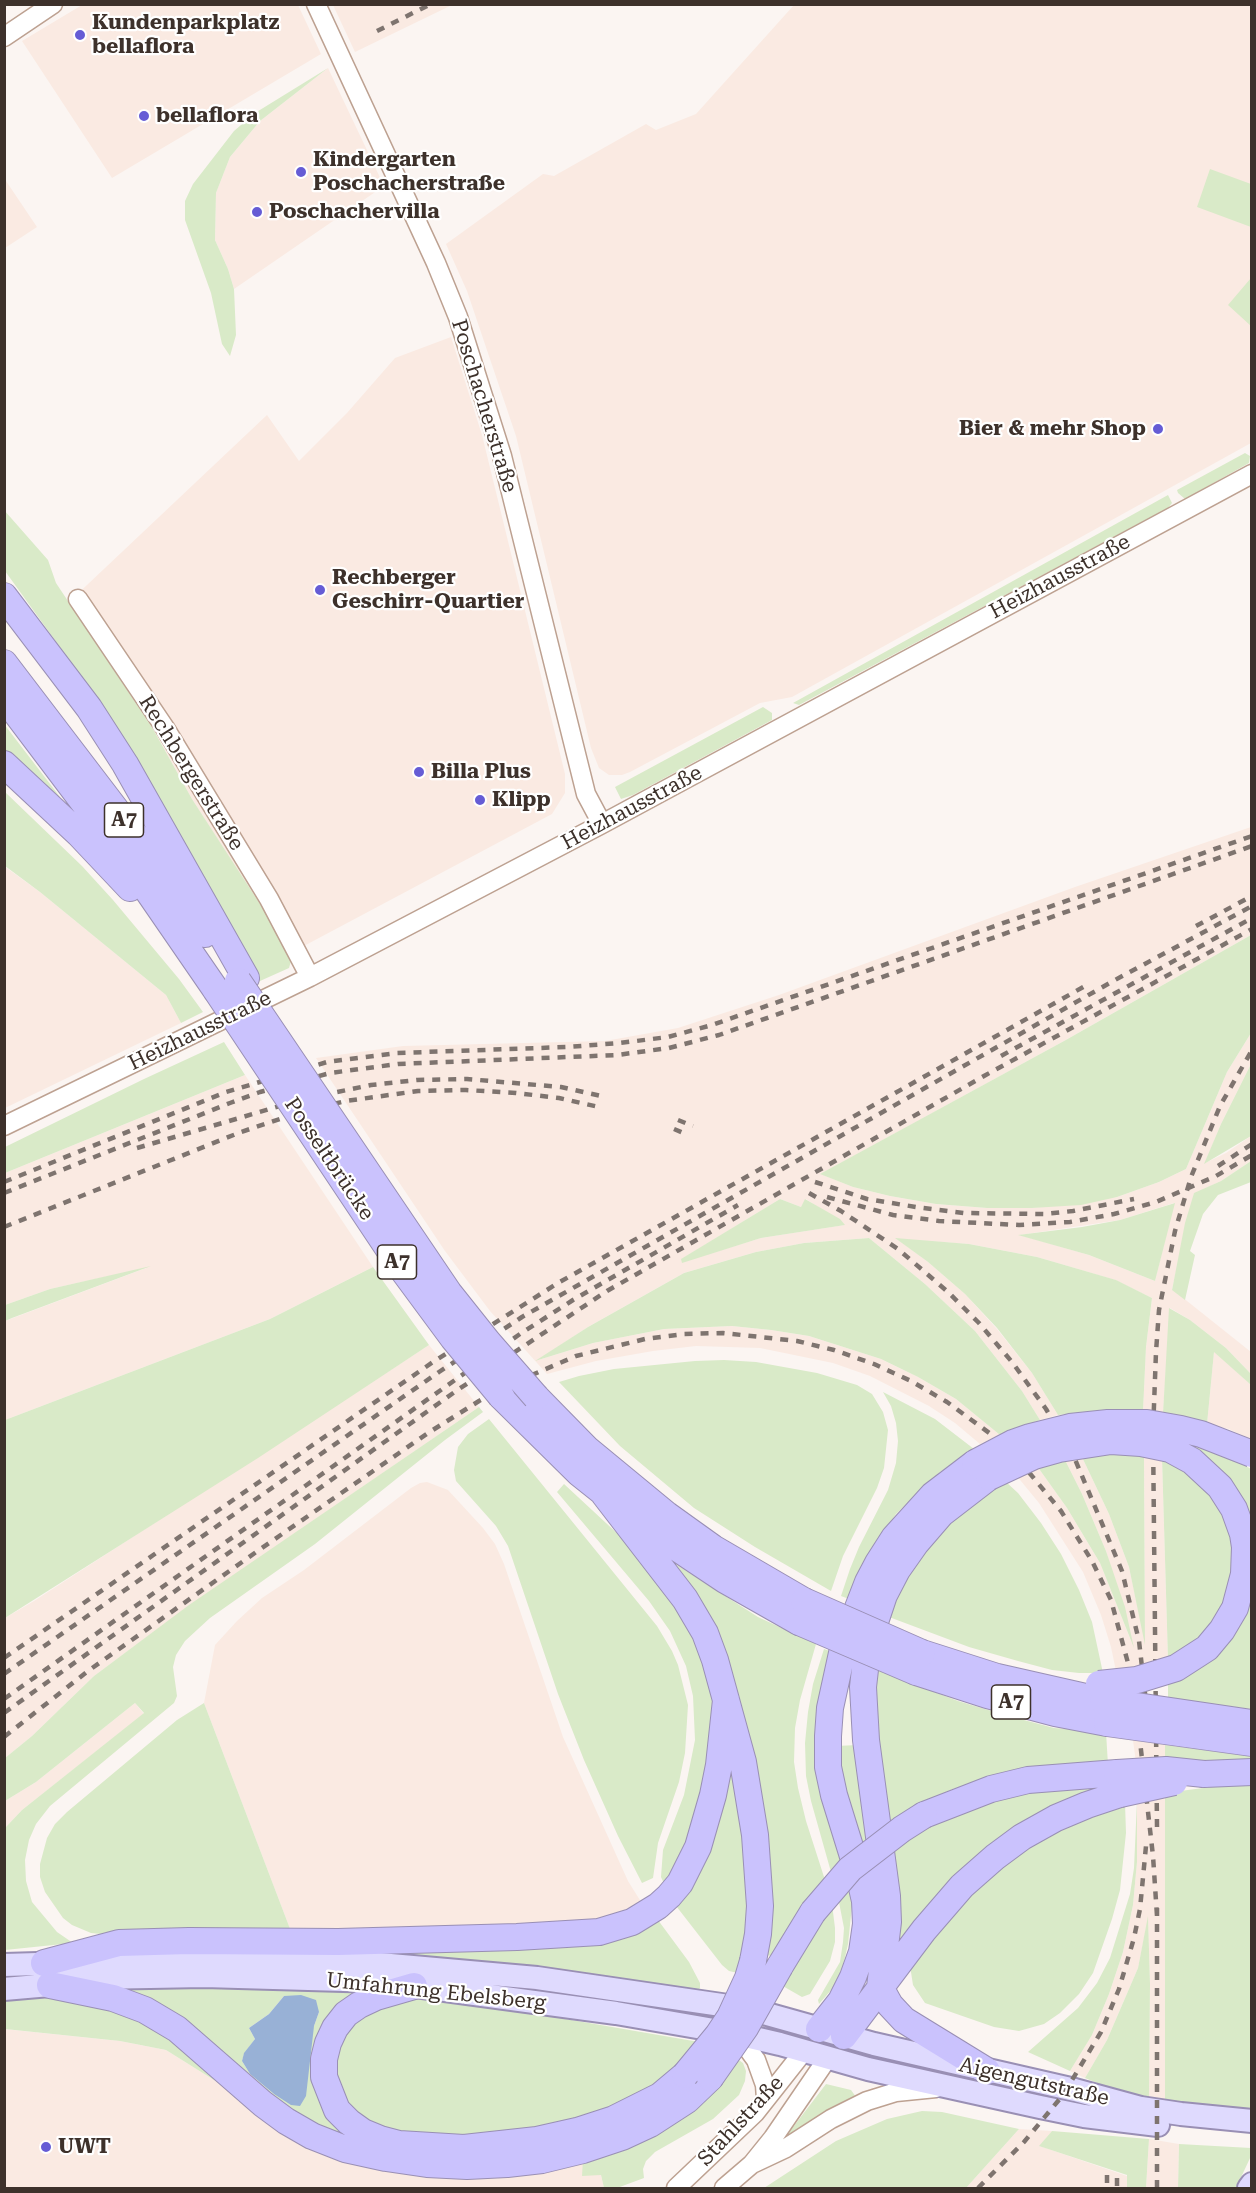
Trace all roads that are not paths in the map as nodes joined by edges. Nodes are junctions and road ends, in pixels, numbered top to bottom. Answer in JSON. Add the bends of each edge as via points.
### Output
{"nodes":[{"id":1,"x":53,"y":4,"type":"edge"},
{"id":2,"x":316,"y":4,"type":"edge"},
{"id":3,"x":4,"y":37,"type":"edge"},
{"id":4,"x":1251,"y":474,"type":"edge"},
{"id":5,"x":4,"y":596,"type":"edge"},
{"id":6,"x":78,"y":599,"type":"dead end"},
{"id":7,"x":4,"y":663,"type":"edge"},
{"id":8,"x":4,"y":697,"type":"edge"},
{"id":9,"x":4,"y":764,"type":"edge"},
{"id":10,"x":602,"y":824,"type":"junction"},
{"id":11,"x":310,"y":977,"type":"junction"},
{"id":12,"x":226,"y":980,"type":"junction"},
{"id":13,"x":4,"y":1126,"type":"edge"},
{"id":14,"x":1251,"y":1454,"type":"edge"},
{"id":15,"x":982,"y":1470,"type":"junction"},
{"id":16,"x":604,"y":1494,"type":"junction"},
{"id":17,"x":802,"y":1611,"type":"junction"},
{"id":18,"x":921,"y":1655,"type":"junction"},
{"id":19,"x":726,"y":1700,"type":"junction"},
{"id":20,"x":1103,"y":1703,"type":"junction"},
{"id":21,"x":1251,"y":1722,"type":"edge"},
{"id":22,"x":1251,"y":1743,"type":"edge"},
{"id":23,"x":1251,"y":1772,"type":"edge"},
{"id":24,"x":1119,"y":1783,"type":"junction"},
{"id":25,"x":4,"y":1965,"type":"edge"},
{"id":26,"x":47,"y":1974,"type":"junction"},
{"id":27,"x":414,"y":1986,"type":"junction"},
{"id":28,"x":880,"y":1987,"type":"junction"},
{"id":29,"x":4,"y":1989,"type":"edge"},
{"id":30,"x":819,"y":2029,"type":"junction"},
{"id":31,"x":737,"y":2034,"type":"junction"},
{"id":32,"x":844,"y":2036,"type":"junction"},
{"id":33,"x":804,"y":2051,"type":"junction"},
{"id":34,"x":827,"y":2059,"type":"junction"},
{"id":35,"x":987,"y":2071,"type":"junction"},
{"id":36,"x":698,"y":2076,"type":"junction"},
{"id":37,"x":950,"y":2087,"type":"junction"},
{"id":38,"x":766,"y":2099,"type":"junction"},
{"id":39,"x":1251,"y":2121,"type":"edge"},
{"id":40,"x":1251,"y":2135,"type":"edge"},
{"id":41,"x":711,"y":2156,"type":"junction"},
{"id":42,"x":752,"y":2164,"type":"junction"},
{"id":43,"x":1251,"y":2184,"type":"edge"},
{"id":44,"x":728,"y":2185,"type":"edge"},
{"id":45,"x":676,"y":2188,"type":"edge"},
{"id":46,"x":1249,"y":2188,"type":"edge"}],
"edges":[{"from":1,"to":3,"type":"street"},
{"from":2,"to":10,"type":"street","name":"Poschacherstraße","via":[[462,328],[502,456],[586,794]]},
{"from":4,"to":10,"type":"street","name":"Heizhausstraße"},
{"from":5,"to":12,"type":"highway","via":[[71,683],[125,764]]},
{"from":6,"to":11,"type":"street","name":"Rechbergerstraße","via":[[165,728],[269,899]]},
{"from":7,"to":12,"type":"highway","number":"A7","via":[[135,835]]},
{"from":8,"to":12,"type":"highway","number":"A7","via":[[121,852]]},
{"from":9,"to":12,"type":"highway","via":[[102,857],[154,919]]},
{"from":10,"to":11,"type":"street","name":"Heizhausstraße"},
{"from":11,"to":13,"type":"street","name":"Heizhausstraße"},
{"from":12,"to":16,"type":"highway","name":"Posseltbrücke","number":"A7","bridge":true,"via":[[402,1269],[513,1409]]},
{"from":12,"to":17,"type":"highway","name":"Posseltbrücke","number":"A7","bridge":true,"via":[[262,1017],[449,1293],[536,1397],[587,1449],[667,1515]]},
{"from":14,"to":15,"type":"highway","bridge":true,"via":[[1181,1429],[1108,1423],[1044,1433],[1013,1443]]},
{"from":15,"to":20,"type":"highway","bridge":true,"via":[[1059,1449],[1101,1442],[1141,1443],[1170,1449],[1192,1461],[1220,1487],[1234,1509],[1244,1541],[1244,1574],[1237,1602],[1222,1630],[1207,1648],[1176,1668],[1137,1680]]},
{"from":15,"to":28,"type":"highway","via":[[915,1543],[897,1570],[868,1643],[862,1687],[864,1715],[887,1905]]},
{"from":15,"to":30,"type":"highway","via":[[933,1495],[894,1538],[868,1582],[844,1644],[830,1708],[828,1767],[860,1879],[866,1924],[853,1977],[841,2001]]},
{"from":16,"to":17,"type":"highway","number":"A7","via":[[725,1580]]},
{"from":16,"to":19,"type":"highway","via":[[686,1599],[705,1633]]},
{"from":17,"to":18,"type":"highway","number":"A7","bridge":true},
{"from":17,"to":18,"type":"highway","number":"A7","bridge":true,"via":[[869,1631]]},
{"from":18,"to":20,"type":"highway","via":[[988,1662],[1044,1677]]},
{"from":18,"to":20,"type":"highway","number":"A7","via":[[987,1695],[1055,1713]]},
{"from":19,"to":26,"type":"highway","via":[[719,1765],[706,1823],[690,1866],[669,1896],[632,1922],[599,1932],[338,1942],[119,1943]]},
{"from":19,"to":36,"type":"highway","bridge":true,"via":[[750,1806],[759,1878],[758,1934],[748,1977]]},
{"from":20,"to":21,"type":"highway","number":"A7","bridge":true},
{"from":20,"to":22,"type":"highway","number":"A7","bridge":true},
{"from":23,"to":24,"type":"highway","bridge":true,"via":[[1204,1774],[1166,1770]]},
{"from":24,"to":28,"type":"highway","via":[[1087,1805],[1022,1837],[995,1857],[924,1930]]},
{"from":24,"to":36,"type":"highway","bridge":true,"via":[[1028,1780],[969,1796],[902,1829],[836,1883],[813,1912],[746,2028]]},
{"from":25,"to":26,"type":"main road","name":"Umfahrung Ebelsberg"},
{"from":26,"to":27,"type":"main road","name":"Umfahrung Ebelsberg","via":[[378,1981]]},
{"from":26,"to":29,"type":"main road","name":"Umfahrung Ebelsberg"},
{"from":26,"to":30,"type":"main road","name":"Umfahrung Ebelsberg","via":[[206,1959],[306,1960],[483,1972],[708,2002]]},
{"from":26,"to":36,"type":"highway","via":[[145,2010],[177,2029],[263,2104],[312,2136],[345,2150],[417,2163],[507,2164],[584,2150],[650,2124],[687,2100]]},
{"from":27,"to":31,"type":"main road","name":"Umfahrung Ebelsberg"},
{"from":27,"to":36,"type":"highway","via":[[375,1997],[346,2014],[335,2028],[326,2051],[324,2077],[337,2110],[356,2127],[380,2139],[464,2148],[537,2140],[614,2119]]},
{"from":28,"to":32,"type":"highway"},
{"from":28,"to":35,"type":"highway","via":[[904,2020]]},
{"from":30,"to":32,"type":"main road","name":"Aigengutstraße"},
{"from":30,"to":33,"type":"main road"},
{"from":31,"to":33,"type":"main road","name":"Umfahrung Ebelsberg"},
{"from":31,"to":38,"type":"street","via":[[756,2060]]},
{"from":32,"to":34,"type":"main road"},
{"from":32,"to":35,"type":"main road","name":"Aigengutstraße"},
{"from":33,"to":34,"type":"main road","name":"Umfahrung Ebelsberg"},
{"from":33,"to":38,"type":"street","name":"Stahlstraße"},
{"from":34,"to":37,"type":"main road","name":"Aigengutstraße"},
{"from":34,"to":42,"type":"street","name":"Stahlstraße"},
{"from":35,"to":39,"type":"main road","name":"Aigengutstraße","via":[[1141,2108]]},
{"from":37,"to":40,"type":"main road","name":"Aigengutstraße","via":[[1084,2116]]},
{"from":37,"to":42,"type":"street","via":[[885,2094],[849,2109]]},
{"from":38,"to":41,"type":"street","name":"Stahlstraße"},
{"from":41,"to":44,"type":"street"},
{"from":41,"to":45,"type":"street","name":"Stahlstraße"},
{"from":42,"to":44,"type":"street","name":"Stahlstraße"},
{"from":43,"to":46,"type":"main road"}]}
